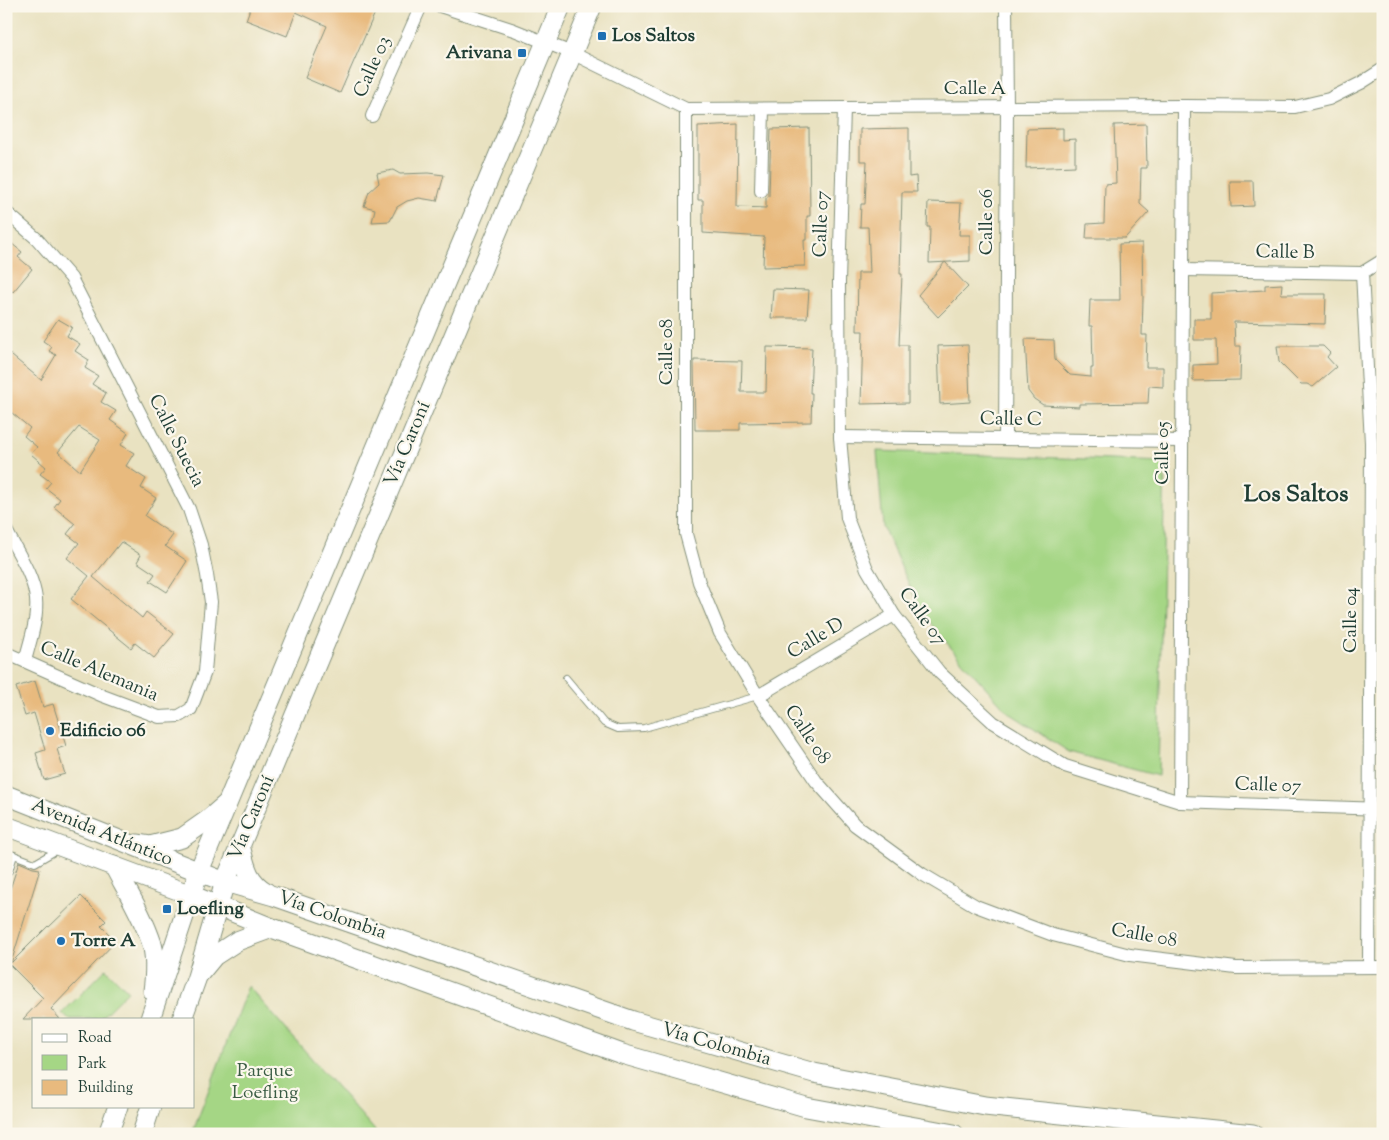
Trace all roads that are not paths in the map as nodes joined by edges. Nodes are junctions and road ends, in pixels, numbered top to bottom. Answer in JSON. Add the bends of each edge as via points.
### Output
{"nodes":[{"id":1,"x":422,"y":6,"type":"edge"},
{"id":2,"x":440,"y":6,"type":"edge"},
{"id":3,"x":561,"y":6,"type":"edge"},
{"id":4,"x":592,"y":6,"type":"edge"},
{"id":5,"x":1006,"y":6,"type":"edge"},
{"id":6,"x":545,"y":43,"type":"junction"},
{"id":7,"x":572,"y":53,"type":"junction"},
{"id":8,"x":1383,"y":69,"type":"edge"},
{"id":9,"x":1184,"y":106,"type":"junction"},
{"id":10,"x":844,"y":108,"type":"junction"},
{"id":11,"x":1007,"y":108,"type":"junction"},
{"id":12,"x":686,"y":109,"type":"junction"},
{"id":13,"x":763,"y":109,"type":"junction"},
{"id":14,"x":372,"y":116,"type":"dead end"},
{"id":15,"x":761,"y":191,"type":"dead end"},
{"id":16,"x":6,"y":212,"type":"edge"},
{"id":17,"x":1383,"y":260,"type":"edge"},
{"id":18,"x":1182,"y":270,"type":"junction"},
{"id":19,"x":1362,"y":273,"type":"junction"},
{"id":20,"x":840,"y":437,"type":"junction"},
{"id":21,"x":1005,"y":439,"type":"junction"},
{"id":22,"x":1182,"y":440,"type":"junction"},
{"id":23,"x":1377,"y":442,"type":"edge"},
{"id":24,"x":6,"y":530,"type":"edge"},
{"id":25,"x":894,"y":615,"type":"junction"},
{"id":26,"x":6,"y":653,"type":"edge"},
{"id":27,"x":25,"y":661,"type":"junction"},
{"id":28,"x":566,"y":678,"type":"dead end"},
{"id":29,"x":758,"y":696,"type":"junction"},
{"id":30,"x":179,"y":716,"type":"joint"},
{"id":31,"x":6,"y":795,"type":"edge"},
{"id":32,"x":227,"y":802,"type":"junction"},
{"id":33,"x":1180,"y":802,"type":"junction"},
{"id":34,"x":1369,"y":809,"type":"junction"},
{"id":35,"x":1383,"y":809,"type":"edge"},
{"id":36,"x":6,"y":826,"type":"edge"},
{"id":37,"x":124,"y":842,"type":"junction"},
{"id":38,"x":240,"y":845,"type":"junction"},
{"id":39,"x":62,"y":847,"type":"junction"},
{"id":40,"x":6,"y":852,"type":"edge"},
{"id":41,"x":14,"y":855,"type":"junction"},
{"id":42,"x":114,"y":866,"type":"junction"},
{"id":43,"x":9,"y":871,"type":"dead end"},
{"id":44,"x":198,"y":871,"type":"junction"},
{"id":45,"x":225,"y":882,"type":"junction"},
{"id":46,"x":191,"y":895,"type":"junction"},
{"id":47,"x":274,"y":896,"type":"junction"},
{"id":48,"x":218,"y":907,"type":"junction"},
{"id":49,"x":272,"y":928,"type":"junction"},
{"id":50,"x":1369,"y":967,"type":"junction"},
{"id":51,"x":1383,"y":967,"type":"edge"},
{"id":52,"x":197,"y":977,"type":"junction"},
{"id":53,"x":150,"y":1017,"type":"edge"},
{"id":54,"x":182,"y":1018,"type":"edge"},
{"id":55,"x":117,"y":1108,"type":"edge"},
{"id":56,"x":150,"y":1108,"type":"edge"},
{"id":57,"x":108,"y":1134,"type":"edge"},
{"id":58,"x":142,"y":1134,"type":"edge"},
{"id":59,"x":954,"y":1134,"type":"edge"},
{"id":60,"x":1254,"y":1134,"type":"edge"}],
"edges":[{"from":1,"to":14,"type":"street","name":"Calle 03"},
{"from":2,"to":6,"type":"street"},
{"from":3,"to":6,"type":"main road","name":"Vía Caroní"},
{"from":4,"to":7,"type":"main road","name":"Vía Caroní"},
{"from":5,"to":11,"type":"street","name":"Calle 06"},
{"from":6,"to":7,"type":"street","name":"Calle A"},
{"from":6,"to":32,"type":"main road","name":"Vía Caroní"},
{"from":7,"to":12,"type":"street","name":"Calle A"},
{"from":7,"to":38,"type":"main road","name":"Vía Caroní"},
{"from":8,"to":9,"type":"street","name":"Calle A","via":[[1329,99],[1295,107]]},
{"from":9,"to":11,"type":"street","name":"Calle A"},
{"from":9,"to":18,"type":"street","name":"Calle 05"},
{"from":10,"to":11,"type":"street","name":"Calle A"},
{"from":10,"to":13,"type":"street","name":"Calle A"},
{"from":10,"to":20,"type":"street","name":"Calle 07","via":[[839,282]]},
{"from":11,"to":21,"type":"street","name":"Calle 06"},
{"from":12,"to":13,"type":"street","name":"Calle A"},
{"from":12,"to":29,"type":"street","name":"Calle 08","via":[[686,534],[699,582],[720,632]]},
{"from":13,"to":15,"type":"street"},
{"from":16,"to":30,"type":"street","name":"Calle Suecia","via":[[71,278],[189,509],[201,544],[211,602],[205,672],[192,709]]},
{"from":17,"to":19,"type":"street"},
{"from":18,"to":19,"type":"street","name":"Calle B"},
{"from":18,"to":22,"type":"street","name":"Calle 05"},
{"from":19,"to":23,"type":"street","name":"Calle 04"},
{"from":20,"to":21,"type":"street","name":"Calle C"},
{"from":20,"to":25,"type":"street","name":"Calle 07","via":[[847,518],[868,569]]},
{"from":21,"to":22,"type":"street","name":"Calle C"},
{"from":22,"to":33,"type":"street","name":"Calle 05"},
{"from":23,"to":34,"type":"street","name":"Calle 04"},
{"from":24,"to":27,"type":"street","via":[[31,578],[36,599],[34,626]]},
{"from":25,"to":29,"type":"street","name":"Calle D"},
{"from":25,"to":33,"type":"street","name":"Calle 07","via":[[940,673],[993,722],[1065,766]]},
{"from":26,"to":27,"type":"street","name":"Calle Alemania"},
{"from":27,"to":30,"type":"street","name":"Calle Alemania","via":[[159,717]]},
{"from":28,"to":29,"type":"lane","via":[[604,723],[618,729],[644,728]]},
{"from":29,"to":50,"type":"street","name":"Calle 08","via":[[816,781],[855,825],[922,874],[976,906],[1053,935],[1130,955],[1236,968]]},
{"from":31,"to":37,"type":"main road","name":"Avenida Atlántico"},
{"from":32,"to":37,"type":"main road","via":[[182,838],[150,846]]},
{"from":32,"to":44,"type":"main road","name":"Vía Caroní"},
{"from":33,"to":34,"type":"street","name":"Calle 07"},
{"from":34,"to":35,"type":"street","name":"Calle 07"},
{"from":34,"to":50,"type":"street","name":"Calle 04"},
{"from":36,"to":39,"type":"main road","name":"Avenida Atlántico"},
{"from":37,"to":44,"type":"main road","name":"Avenida Atlántico"},
{"from":38,"to":45,"type":"main road","name":"Vía Caroní"},
{"from":38,"to":47,"type":"main road","via":[[246,870],[257,887]]},
{"from":39,"to":41,"type":"lane","via":[[36,863]]},
{"from":39,"to":42,"type":"main road","name":"Avenida Atlántico"},
{"from":40,"to":41,"type":"lane"},
{"from":41,"to":43,"type":"lane"},
{"from":42,"to":46,"type":"main road","name":"Avenida Atlántico"},
{"from":42,"to":53,"type":"main road","via":[[152,945],[155,975]]},
{"from":44,"to":45,"type":"main road","name":"Vía Colombia"},
{"from":44,"to":46,"type":"main road","name":"Vía Caroní"},
{"from":45,"to":47,"type":"main road","name":"Vía Colombia"},
{"from":45,"to":48,"type":"main road","name":"Vía Caroní"},
{"from":46,"to":48,"type":"main road","name":"Vía Colombia"},
{"from":46,"to":53,"type":"main road","name":"Vía Caroní"},
{"from":47,"to":60,"type":"main road","name":"Vía Colombia","via":[[633,1021],[814,1073],[985,1106]]},
{"from":48,"to":49,"type":"main road","name":"Vía Colombia"},
{"from":48,"to":52,"type":"main road","name":"Vía Caroní"},
{"from":49,"to":52,"type":"main road","via":[[237,941],[214,956]]},
{"from":49,"to":59,"type":"main road","name":"Vía Colombia","via":[[622,1054],[806,1107]]},
{"from":50,"to":51,"type":"street","name":"Calle 08"},
{"from":52,"to":54,"type":"main road","name":"Vía Caroní"},
{"from":55,"to":57,"type":"main road"},
{"from":56,"to":58,"type":"main road"}]}
